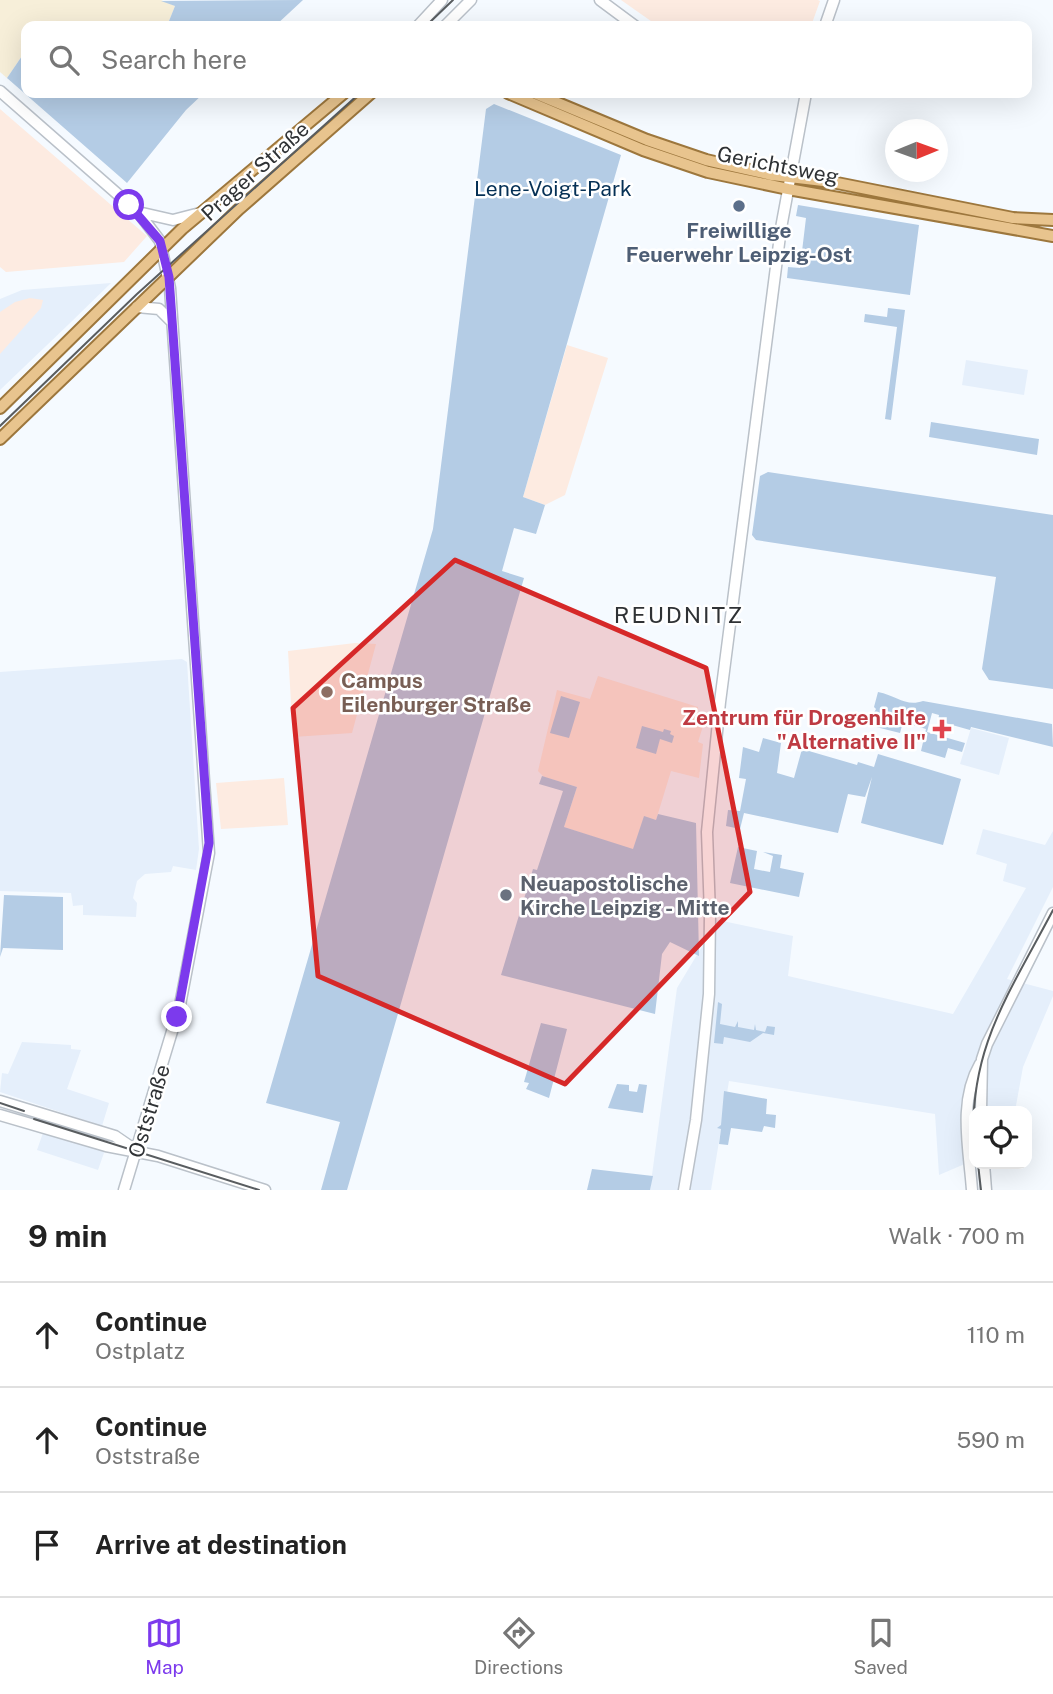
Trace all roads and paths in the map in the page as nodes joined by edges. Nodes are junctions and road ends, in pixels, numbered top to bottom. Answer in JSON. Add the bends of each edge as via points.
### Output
{"nodes":[{"id":1,"x":442,"y":0,"type":"edge"},
{"id":2,"x":471,"y":0,"type":"edge"},
{"id":3,"x":600,"y":0,"type":"edge"},
{"id":4,"x":834,"y":0,"type":"edge"},
{"id":5,"x":423,"y":21,"type":"edge"},
{"id":6,"x":450,"y":21,"type":"edge"},
{"id":7,"x":628,"y":21,"type":"edge"},
{"id":8,"x":827,"y":21,"type":"edge"},
{"id":9,"x":0,"y":91,"type":"edge"},
{"id":10,"x":338,"y":98,"type":"edge"},
{"id":11,"x":365,"y":98,"type":"edge"},
{"id":12,"x":520,"y":98,"type":"edge"},
{"id":13,"x":546,"y":98,"type":"edge"},
{"id":14,"x":805,"y":98,"type":"edge"},
{"id":15,"x":789,"y":183,"type":"junction"},
{"id":16,"x":138,"y":212,"type":"junction"},
{"id":17,"x":200,"y":213,"type":"junction"},
{"id":18,"x":1053,"y":220,"type":"edge"},
{"id":19,"x":1053,"y":236,"type":"edge"},
{"id":20,"x":163,"y":248,"type":"junction"},
{"id":21,"x":169,"y":277,"type":"junction"},
{"id":22,"x":137,"y":307,"type":"junction"},
{"id":23,"x":173,"y":322,"type":"junction"},
{"id":24,"x":0,"y":408,"type":"edge"},
{"id":25,"x":0,"y":439,"type":"edge"},
{"id":26,"x":1053,"y":913,"type":"edge"},
{"id":27,"x":982,"y":1059,"type":"junction"},
{"id":28,"x":0,"y":1101,"type":"edge"},
{"id":29,"x":981,"y":1106,"type":"edge"},
{"id":30,"x":0,"y":1115,"type":"edge"},
{"id":31,"x":137,"y":1151,"type":"junction"},
{"id":32,"x":984,"y":1169,"type":"edge"},
{"id":33,"x":124,"y":1190,"type":"edge"},
{"id":34,"x":265,"y":1190,"type":"edge"},
{"id":35,"x":684,"y":1190,"type":"edge"},
{"id":36,"x":972,"y":1190,"type":"edge"},
{"id":37,"x":986,"y":1190,"type":"edge"}],
"edges":[{"from":1,"to":5,"type":"street"},
{"from":2,"to":6,"type":"street"},
{"from":3,"to":7,"type":"street"},
{"from":4,"to":8,"type":"street"},
{"from":9,"to":16,"type":"street"},
{"from":10,"to":17,"type":"main road","name":"Prager Straße"},
{"from":11,"to":21,"type":"main road","name":"Prager Straße"},
{"from":12,"to":15,"type":"main road","name":"Gerichtsweg","via":[[675,162]]},
{"from":13,"to":15,"type":"main road","name":"Gerichtsweg","via":[[676,151]]},
{"from":14,"to":15,"type":"street"},
{"from":15,"to":18,"type":"main road","name":"Gerichtsweg","via":[[854,186],[1013,218]]},
{"from":15,"to":19,"type":"main road","name":"Gerichtsweg"},
{"from":15,"to":35,"type":"street","via":[[717,729],[707,832],[709,994]]},
{"from":16,"to":17,"type":"street","via":[[173,220]]},
{"from":16,"to":20,"type":"street"},
{"from":17,"to":20,"type":"main road","name":"Prager Straße"},
{"from":20,"to":21,"type":"street","name":"Oststraße"},
{"from":20,"to":24,"type":"main road","name":"Prager Straße"},
{"from":21,"to":22,"type":"main road","name":"Prager Straße"},
{"from":21,"to":23,"type":"street","name":"Oststraße"},
{"from":22,"to":23,"type":"street","via":[[159,309]]},
{"from":22,"to":25,"type":"main road"},
{"from":23,"to":31,"type":"street","name":"Oststraße","via":[[209,853],[180,1005]]},
{"from":26,"to":27,"type":"street"},
{"from":27,"to":29,"type":"street"},
{"from":27,"to":36,"type":"street","via":[[971,1079],[966,1108]]},
{"from":28,"to":31,"type":"street","via":[[115,1136]]},
{"from":30,"to":31,"type":"street"},
{"from":31,"to":33,"type":"street","name":"Oststraße"},
{"from":31,"to":34,"type":"street"},
{"from":32,"to":37,"type":"street"}]}
